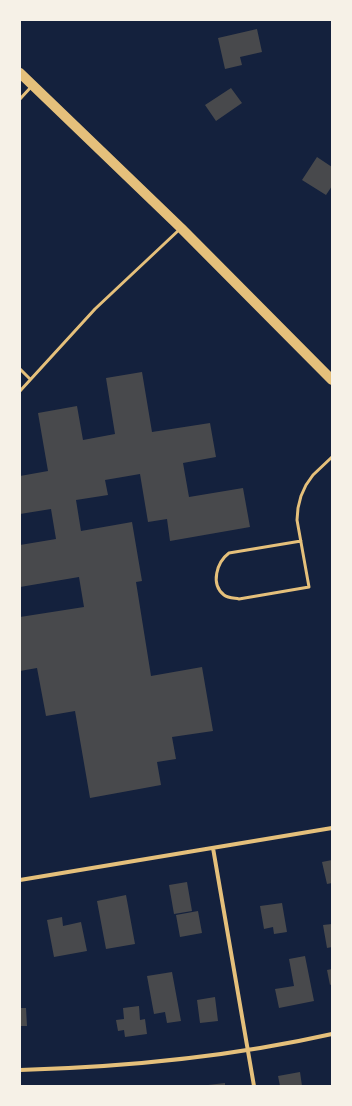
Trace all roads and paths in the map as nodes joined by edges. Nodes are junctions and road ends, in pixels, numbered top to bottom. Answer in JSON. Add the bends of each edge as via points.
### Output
{"nodes":[{"id":1,"x":20,"y":73,"type":"edge"},
{"id":2,"x":33,"y":85,"type":"junction"},
{"id":3,"x":20,"y":99,"type":"edge"},
{"id":4,"x":181,"y":228,"type":"junction"},
{"id":5,"x":20,"y":369,"type":"edge"},
{"id":6,"x":30,"y":379,"type":"junction"},
{"id":7,"x":332,"y":380,"type":"edge"},
{"id":8,"x":20,"y":391,"type":"edge"},
{"id":9,"x":332,"y":457,"type":"edge"},
{"id":10,"x":301,"y":540,"type":"junction"},
{"id":11,"x":332,"y":828,"type":"edge"},
{"id":12,"x":212,"y":848,"type":"junction"},
{"id":13,"x":20,"y":880,"type":"edge"},
{"id":14,"x":332,"y":1034,"type":"edge"},
{"id":15,"x":249,"y":1050,"type":"junction"},
{"id":16,"x":20,"y":1070,"type":"edge"},
{"id":17,"x":254,"y":1086,"type":"edge"}],
"edges":[{"from":1,"to":2,"type":"main road"},
{"from":2,"to":3,"type":"lane"},
{"from":2,"to":4,"type":"main road"},
{"from":4,"to":6,"type":"lane","via":[[95,309]]},
{"from":4,"to":7,"type":"main road"},
{"from":5,"to":6,"type":"lane"},
{"from":6,"to":8,"type":"lane"},
{"from":9,"to":10,"type":"lane","via":[[313,476],[301,496],[297,520]]},
{"from":10,"to":10,"type":"lane","via":[[229,553],[220,561],[218,567],[219,589],[228,597],[239,599],[309,588]]},
{"from":11,"to":12,"type":"street"},
{"from":12,"to":13,"type":"street"},
{"from":12,"to":15,"type":"street"},
{"from":14,"to":15,"type":"street"},
{"from":15,"to":16,"type":"street","via":[[163,1061]]},
{"from":15,"to":17,"type":"street"}]}
